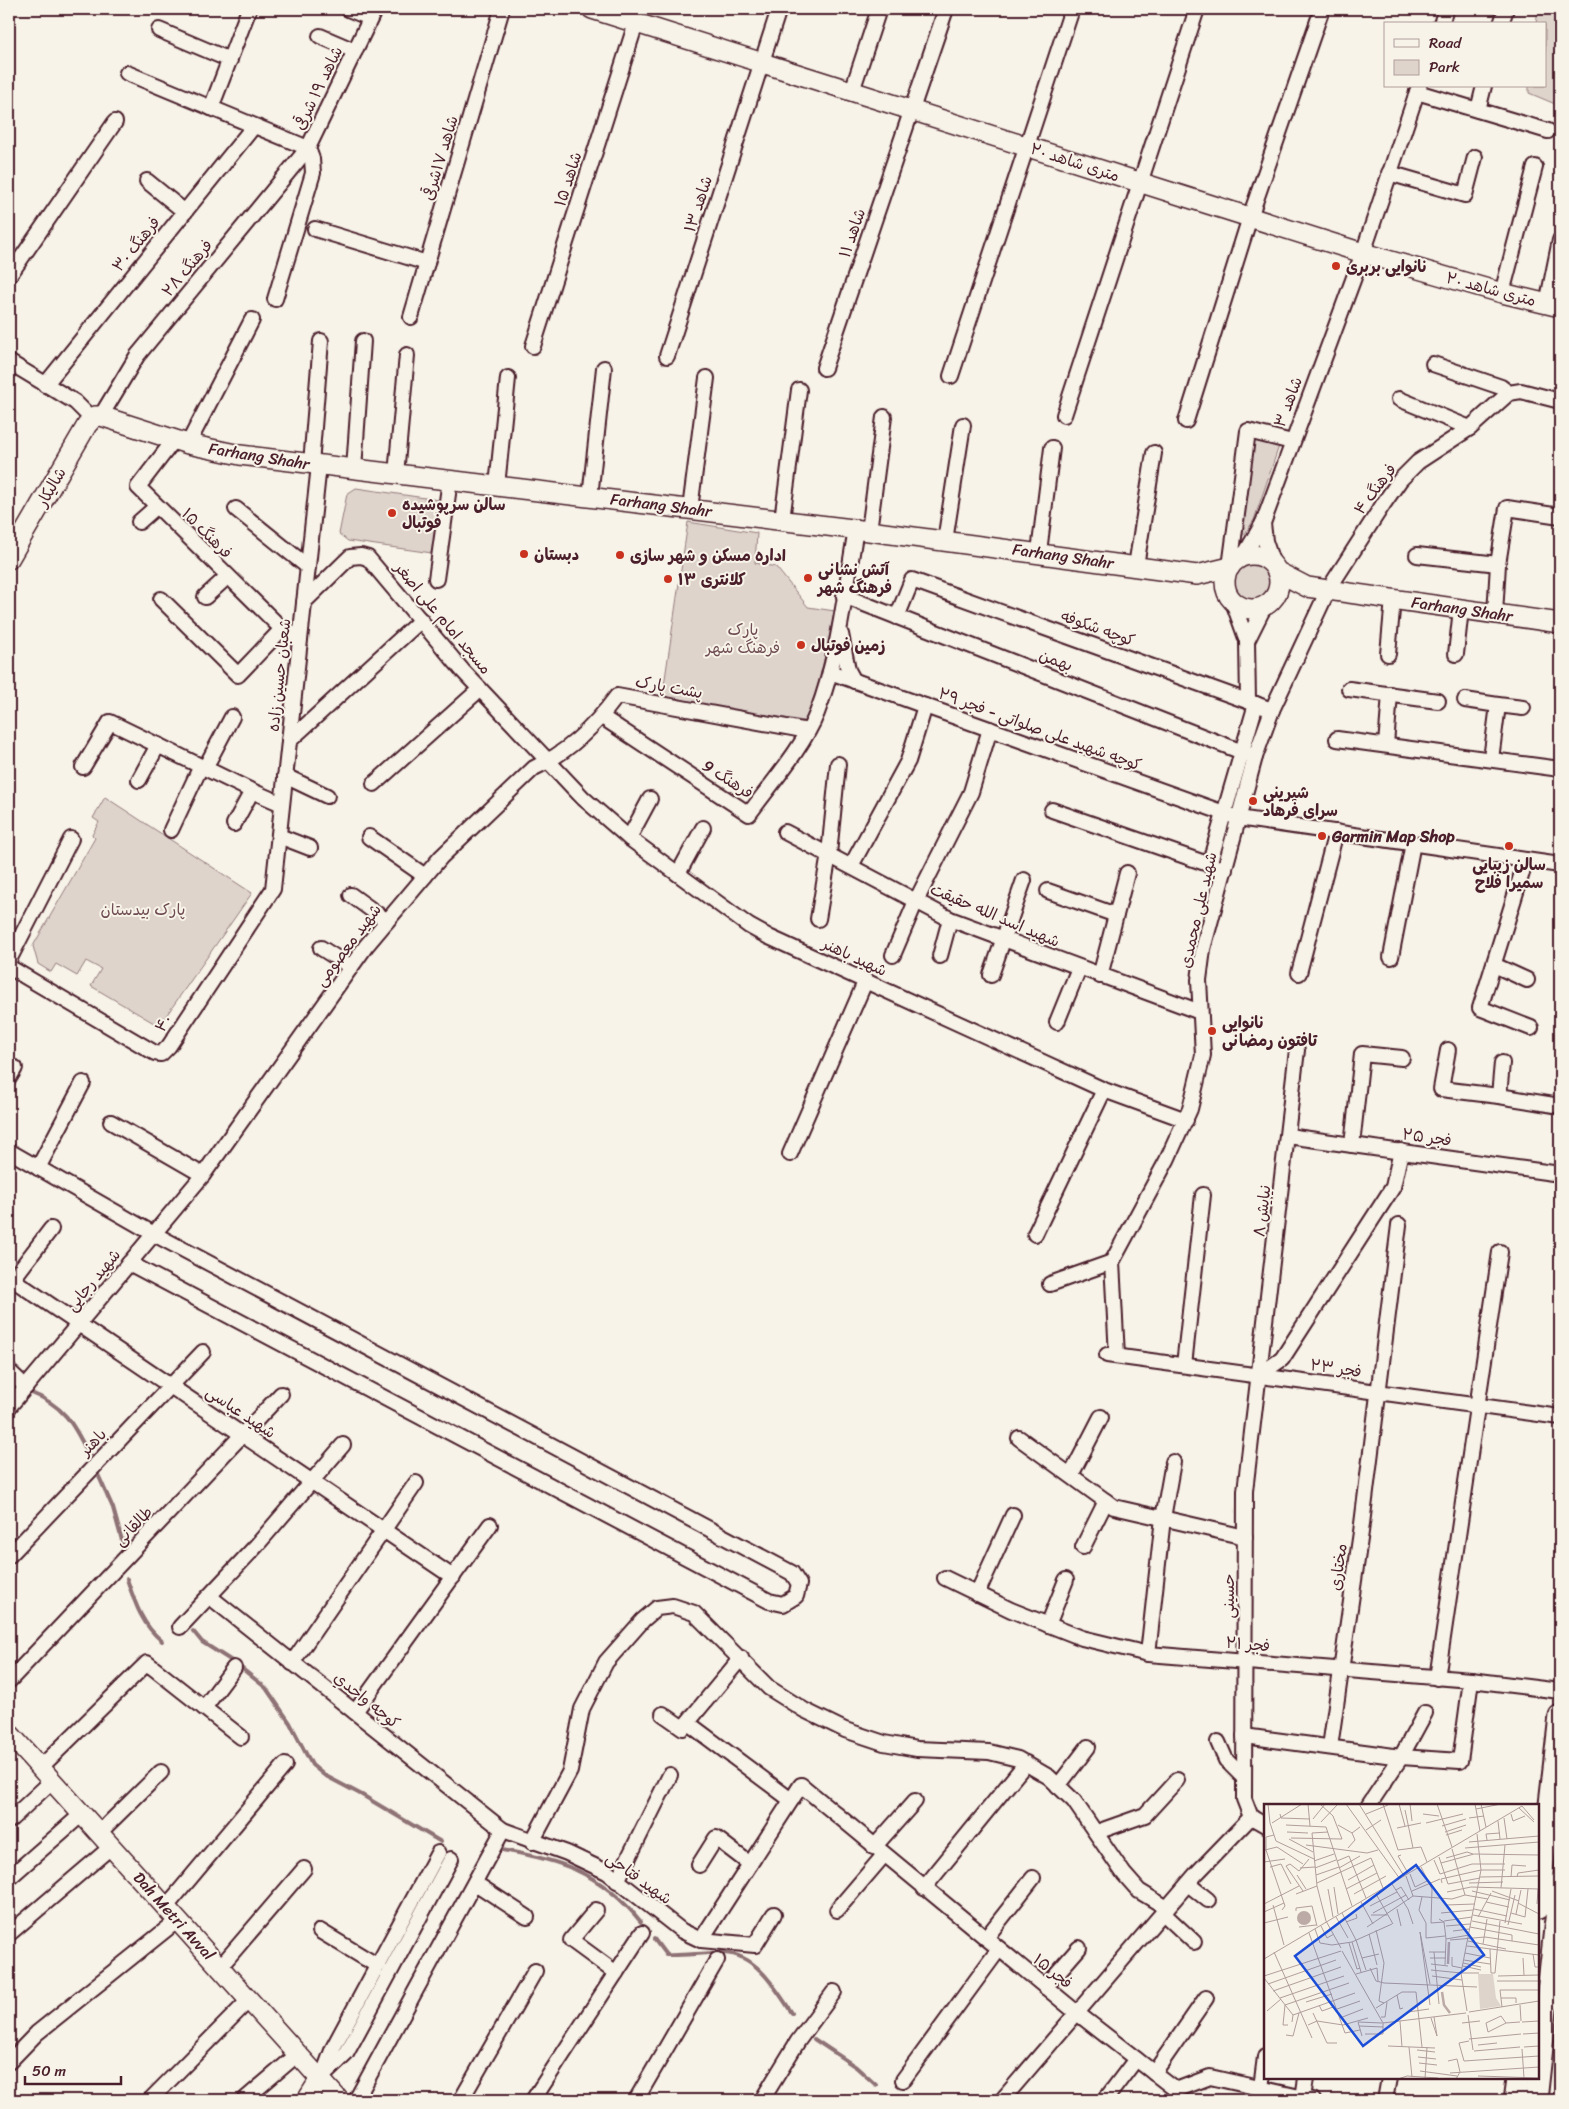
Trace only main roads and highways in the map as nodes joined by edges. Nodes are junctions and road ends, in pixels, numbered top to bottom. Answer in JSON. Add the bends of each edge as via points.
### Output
{"nodes":[{"id":1,"x":605,"y":11,"type":"edge"},
{"id":2,"x":1554,"y":305,"type":"edge"},
{"id":3,"x":94,"y":415,"type":"joint"},
{"id":4,"x":9,"y":559,"type":"edge"},
{"id":5,"x":1237,"y":562,"type":"junction"},
{"id":6,"x":1275,"y":568,"type":"junction"},
{"id":7,"x":1197,"y":575,"type":"junction"},
{"id":8,"x":1307,"y":587,"type":"junction"},
{"id":9,"x":1230,"y":596,"type":"junction"},
{"id":10,"x":1270,"y":602,"type":"junction"},
{"id":11,"x":1560,"y":623,"type":"edge"},
{"id":12,"x":1560,"y":1716,"type":"edge"},
{"id":13,"x":9,"y":1733,"type":"edge"},
{"id":14,"x":1554,"y":1821,"type":"edge"},
{"id":15,"x":1560,"y":1884,"type":"edge"},
{"id":16,"x":1539,"y":1903,"type":"edge"},
{"id":17,"x":1556,"y":1960,"type":"edge"},
{"id":18,"x":320,"y":2079,"type":"junction"},
{"id":19,"x":1518,"y":2079,"type":"edge"},
{"id":20,"x":307,"y":2100,"type":"edge"},
{"id":21,"x":339,"y":2100,"type":"edge"},
{"id":22,"x":1515,"y":2100,"type":"edge"},
{"id":23,"x":1536,"y":2100,"type":"edge"}],
"edges":[{"from":1,"to":2,"type":"main road","name":"۲۰ متری شاهد","via":[[1363,253]]},
{"from":3,"to":4,"type":"main road","name":"شالیکار"},
{"from":3,"to":7,"type":"main road","name":"Farhang Shahr","via":[[181,442],[240,455],[690,508]]},
{"from":5,"to":6,"type":"main road","via":[[1262,557]]},
{"from":5,"to":7,"type":"main road","name":"Farhang Shahr"},
{"from":5,"to":9,"type":"main road","via":[[1226,577]]},
{"from":6,"to":8,"type":"main road","name":"Farhang Shahr"},
{"from":6,"to":10,"type":"main road","via":[[1279,588]]},
{"from":7,"to":9,"type":"main road"},
{"from":8,"to":10,"type":"main road"},
{"from":8,"to":11,"type":"main road","name":"Farhang Shahr"},
{"from":9,"to":10,"type":"main road","via":[[1247,609]]},
{"from":12,"to":14,"type":"main road"},
{"from":13,"to":18,"type":"main road","name":"Dah Metri Avval"},
{"from":14,"to":16,"type":"main road"},
{"from":15,"to":17,"type":"main road"},
{"from":17,"to":23,"type":"main road"},
{"from":18,"to":20,"type":"main road"},
{"from":18,"to":21,"type":"main road","name":"Dah Metri Avval"},
{"from":19,"to":22,"type":"main road"}]}
